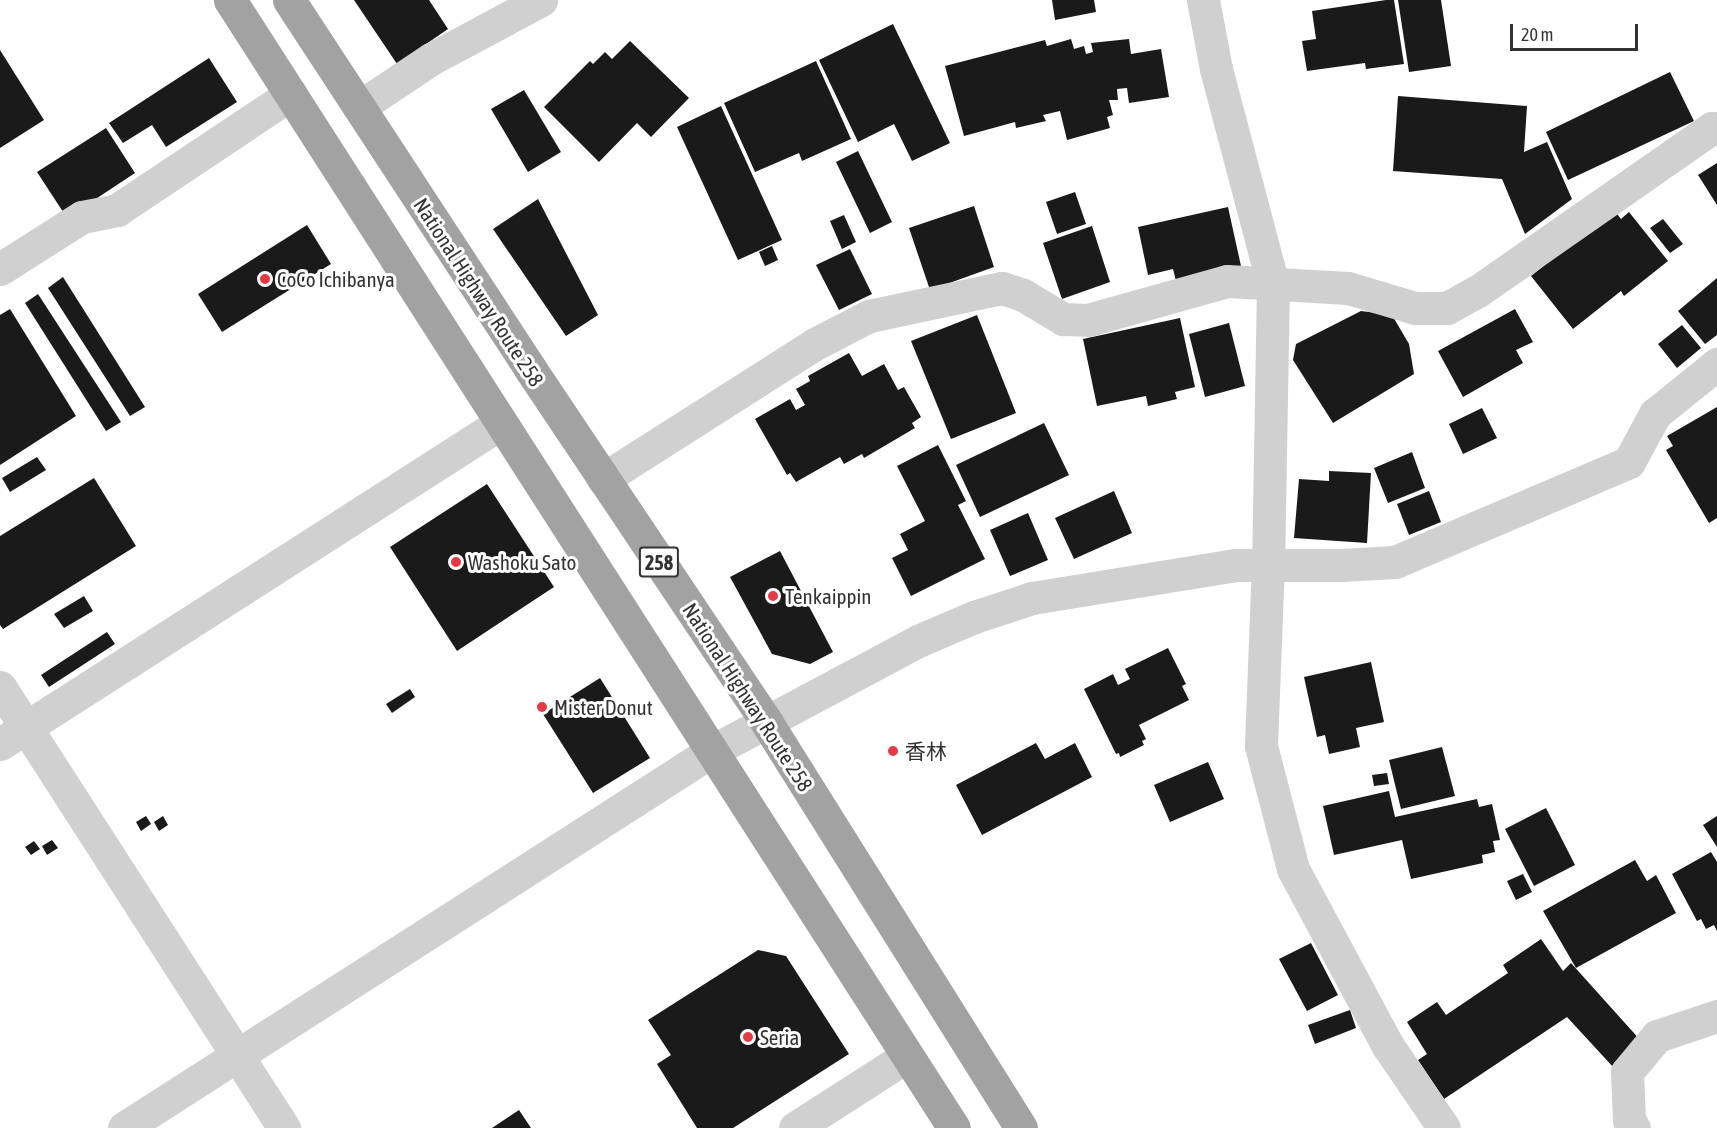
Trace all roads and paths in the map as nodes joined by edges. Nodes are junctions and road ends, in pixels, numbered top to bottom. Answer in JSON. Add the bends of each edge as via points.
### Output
{"nodes":[{"id":1,"x":230,"y":0,"type":"edge"},
{"id":2,"x":289,"y":0,"type":"edge"},
{"id":3,"x":541,"y":0,"type":"edge"},
{"id":4,"x":1203,"y":0,"type":"edge"},
{"id":5,"x":291,"y":94,"type":"junction"},
{"id":6,"x":359,"y":107,"type":"junction"},
{"id":7,"x":1717,"y":129,"type":"edge"},
{"id":8,"x":0,"y":269,"type":"edge"},
{"id":9,"x":1274,"y":284,"type":"junction"},
{"id":10,"x":1717,"y":364,"type":"edge"},
{"id":11,"x":501,"y":423,"type":"junction"},
{"id":12,"x":603,"y":479,"type":"junction"},
{"id":13,"x":1268,"y":563,"type":"junction"},
{"id":14,"x":0,"y":687,"type":"edge"},
{"id":15,"x":768,"y":723,"type":"junction"},
{"id":16,"x":13,"y":736,"type":"edge"},
{"id":17,"x":712,"y":751,"type":"junction"},
{"id":18,"x":1717,"y":1016,"type":"edge"},
{"id":19,"x":237,"y":1055,"type":"junction"},
{"id":20,"x":907,"y":1056,"type":"junction"},
{"id":21,"x":124,"y":1128,"type":"edge"},
{"id":22,"x":284,"y":1128,"type":"edge"},
{"id":23,"x":795,"y":1128,"type":"edge"},
{"id":24,"x":954,"y":1128,"type":"edge"},
{"id":25,"x":1021,"y":1128,"type":"edge"},
{"id":26,"x":1444,"y":1128,"type":"edge"},
{"id":27,"x":1634,"y":1128,"type":"edge"}],
"edges":[{"from":1,"to":5,"type":"highway","number":"258"},
{"from":2,"to":6,"type":"highway","name":"National Highway Route 258","number":"258"},
{"from":3,"to":6,"type":"street","via":[[431,59]]},
{"from":4,"to":9,"type":"street","via":[[1216,69]]},
{"from":5,"to":8,"type":"street","via":[[117,210],[82,217]]},
{"from":5,"to":11,"type":"highway","number":"258"},
{"from":6,"to":12,"type":"highway","name":"National Highway Route 258","number":"258"},
{"from":7,"to":9,"type":"street","via":[[1712,128],[1478,291],[1447,308],[1415,308],[1348,288]]},
{"from":9,"to":12,"type":"street","via":[[1227,281],[1088,320],[1063,319],[1023,295],[1002,288],[869,316],[815,344]]},
{"from":9,"to":13,"type":"street"},
{"from":10,"to":13,"type":"street","via":[[1655,414],[1629,462],[1395,562]]},
{"from":11,"to":16,"type":"street"},
{"from":11,"to":17,"type":"highway","number":"258"},
{"from":12,"to":15,"type":"highway","name":"National Highway Route 258","number":"258"},
{"from":13,"to":15,"type":"street","via":[[1032,598],[918,641]]},
{"from":13,"to":26,"type":"street","via":[[1261,746],[1293,869],[1388,1046]]},
{"from":14,"to":16,"type":"street"},
{"from":15,"to":17,"type":"street"},
{"from":15,"to":25,"type":"highway","name":"National Highway Route 258","number":"258"},
{"from":16,"to":19,"type":"street"},
{"from":17,"to":19,"type":"street"},
{"from":17,"to":20,"type":"highway","number":"258"},
{"from":18,"to":27,"type":"street","via":[[1657,1036],[1627,1072],[1629,1120]]},
{"from":19,"to":21,"type":"street"},
{"from":19,"to":22,"type":"street"},
{"from":20,"to":23,"type":"street"},
{"from":20,"to":24,"type":"highway","number":"258"}]}
